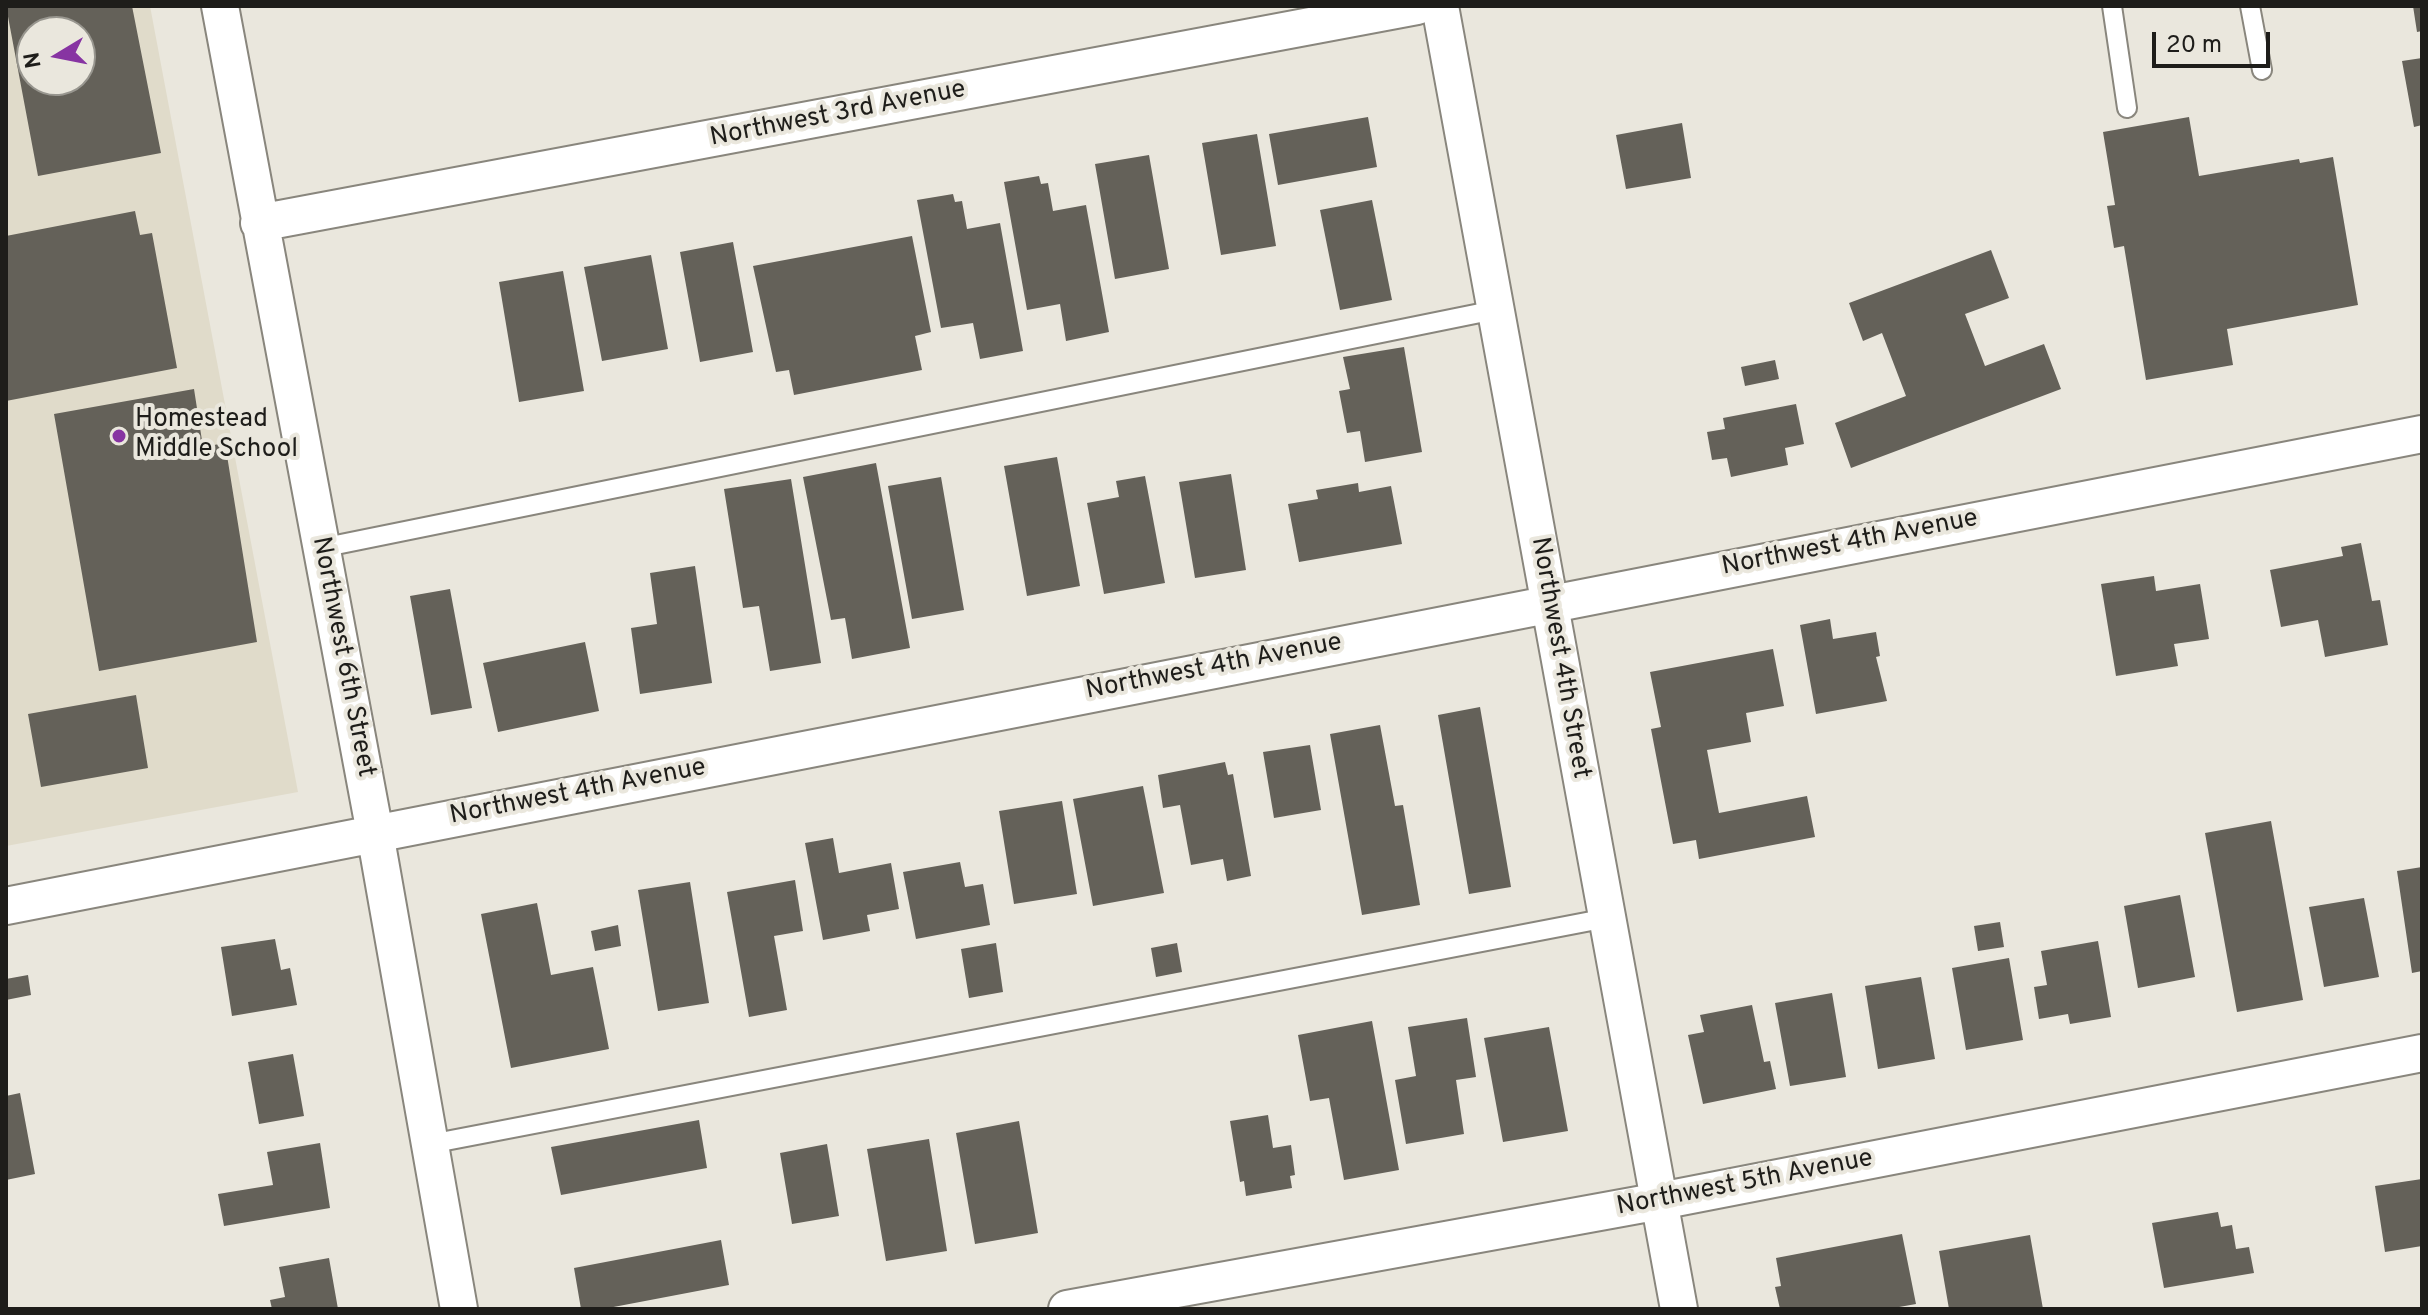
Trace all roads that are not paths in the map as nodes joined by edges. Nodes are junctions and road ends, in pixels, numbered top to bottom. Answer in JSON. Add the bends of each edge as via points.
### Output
{"nodes":[{"id":1,"x":220,"y":6,"type":"edge"},
{"id":2,"x":1417,"y":6,"type":"edge"},
{"id":3,"x":1440,"y":6,"type":"edge"},
{"id":4,"x":2112,"y":6,"type":"edge"},
{"id":5,"x":2250,"y":6,"type":"edge"},
{"id":6,"x":2262,"y":70,"type":"dead end"},
{"id":7,"x":2127,"y":108,"type":"dead end"},
{"id":8,"x":259,"y":223,"type":"junction"},
{"id":9,"x":1495,"y":310,"type":"junction"},
{"id":10,"x":2422,"y":434,"type":"edge"},
{"id":11,"x":321,"y":548,"type":"junction"},
{"id":12,"x":1548,"y":602,"type":"junction"},
{"id":13,"x":375,"y":833,"type":"junction"},
{"id":14,"x":6,"y":906,"type":"edge"},
{"id":15,"x":1607,"y":918,"type":"junction"},
{"id":16,"x":2422,"y":1053,"type":"edge"},
{"id":17,"x":430,"y":1144,"type":"junction"},
{"id":18,"x":1660,"y":1201,"type":"junction"},
{"id":19,"x":459,"y":1309,"type":"edge"},
{"id":20,"x":1067,"y":1309,"type":"edge"},
{"id":21,"x":1679,"y":1309,"type":"edge"}],
"edges":[{"from":1,"to":8,"type":"street","name":"Northwest 6th Street"},
{"from":2,"to":8,"type":"street","name":"Northwest 3rd Avenue"},
{"from":3,"to":9,"type":"street","name":"Northwest 4th Street"},
{"from":4,"to":7,"type":"lane"},
{"from":5,"to":6,"type":"lane"},
{"from":8,"to":11,"type":"street","name":"Northwest 6th Street"},
{"from":9,"to":11,"type":"lane"},
{"from":9,"to":12,"type":"street","name":"Northwest 4th Street"},
{"from":10,"to":12,"type":"street","name":"Northwest 4th Avenue"},
{"from":11,"to":13,"type":"street","name":"Northwest 6th Street"},
{"from":12,"to":13,"type":"street","name":"Northwest 4th Avenue"},
{"from":12,"to":15,"type":"street","name":"Northwest 4th Street"},
{"from":13,"to":14,"type":"street","name":"Northwest 4th Avenue"},
{"from":13,"to":17,"type":"street","name":"Northwest 6th Street"},
{"from":15,"to":17,"type":"lane"},
{"from":15,"to":18,"type":"street","name":"Northwest 4th Street"},
{"from":16,"to":18,"type":"street","name":"Northwest 5th Avenue"},
{"from":17,"to":19,"type":"street","name":"Northwest 6th Street"},
{"from":18,"to":20,"type":"street","name":"Northwest 5th Avenue"},
{"from":18,"to":21,"type":"street","name":"Northwest 4th Street"}]}
